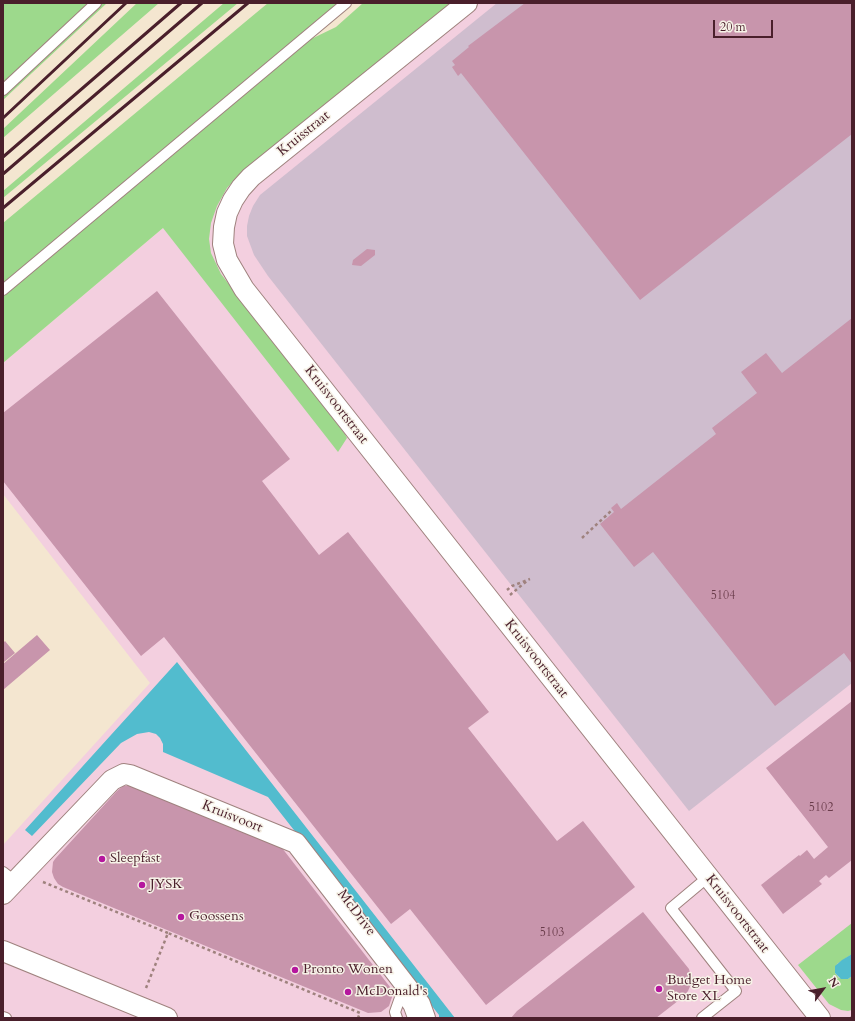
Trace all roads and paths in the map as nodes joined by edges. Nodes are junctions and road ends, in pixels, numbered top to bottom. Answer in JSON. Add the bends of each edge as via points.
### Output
{"nodes":[{"id":1,"x":96,"y":3,"type":"edge"},
{"id":2,"x":346,"y":3,"type":"edge"},
{"id":3,"x":467,"y":3,"type":"edge"},
{"id":4,"x":3,"y":90,"type":"edge"},
{"id":5,"x":3,"y":290,"type":"edge"},
{"id":6,"x":253,"y":301,"type":"joint"},
{"id":7,"x":611,"y":511,"type":"dead end"},
{"id":8,"x":582,"y":538,"type":"dead end"},
{"id":9,"x":493,"y":604,"type":"junction"},
{"id":10,"x":296,"y":843,"type":"junction"},
{"id":11,"x":708,"y":877,"type":"junction"},
{"id":12,"x":10,"y":883,"type":"edge"},
{"id":13,"x":168,"y":933,"type":"junction"},
{"id":14,"x":3,"y":951,"type":"edge"},
{"id":15,"x":401,"y":995,"type":"junction"},
{"id":16,"x":139,"y":1006,"type":"junction"},
{"id":17,"x":3,"y":1017,"type":"edge"},
{"id":18,"x":6,"y":1018,"type":"edge"},
{"id":19,"x":167,"y":1018,"type":"edge"},
{"id":20,"x":358,"y":1018,"type":"edge"},
{"id":21,"x":397,"y":1018,"type":"edge"},
{"id":22,"x":414,"y":1018,"type":"edge"},
{"id":23,"x":425,"y":1018,"type":"edge"},
{"id":24,"x":702,"y":1018,"type":"edge"},
{"id":25,"x":820,"y":1018,"type":"edge"}],
"edges":[{"from":1,"to":4,"type":"lane"},
{"from":2,"to":5,"type":"lane"},
{"from":3,"to":6,"type":"street","name":"Kruisstraat","via":[[251,177],[241,188],[227,213],[223,244],[227,260]]},
{"from":6,"to":9,"type":"street","name":"Kruisvoortstraat"},
{"from":7,"to":8,"type":"path"},
{"from":9,"to":9,"type":"path","via":[[530,579],[512,586]]},
{"from":9,"to":11,"type":"street","name":"Kruisvoortstraat"},
{"from":10,"to":12,"type":"street","name":"Kruisvoort","via":[[124,774],[112,780]]},
{"from":10,"to":15,"type":"lane","name":"McDrive","via":[[327,899]]},
{"from":10,"to":23,"type":"street","name":"Kruisvoort","via":[[408,987],[420,1004]]},
{"from":11,"to":24,"type":"lane","via":[[671,908],[736,991]]},
{"from":11,"to":25,"type":"street","name":"Kruisvoortstraat"},
{"from":12,"to":13,"type":"path"},
{"from":13,"to":16,"type":"path"},
{"from":13,"to":20,"type":"path","via":[[360,1013]]},
{"from":14,"to":16,"type":"street"},
{"from":15,"to":21,"type":"lane","via":[[395,1012]]},
{"from":15,"to":22,"type":"lane","name":"McDrive"},
{"from":16,"to":19,"type":"street"},
{"from":17,"to":18,"type":"lane"}]}
